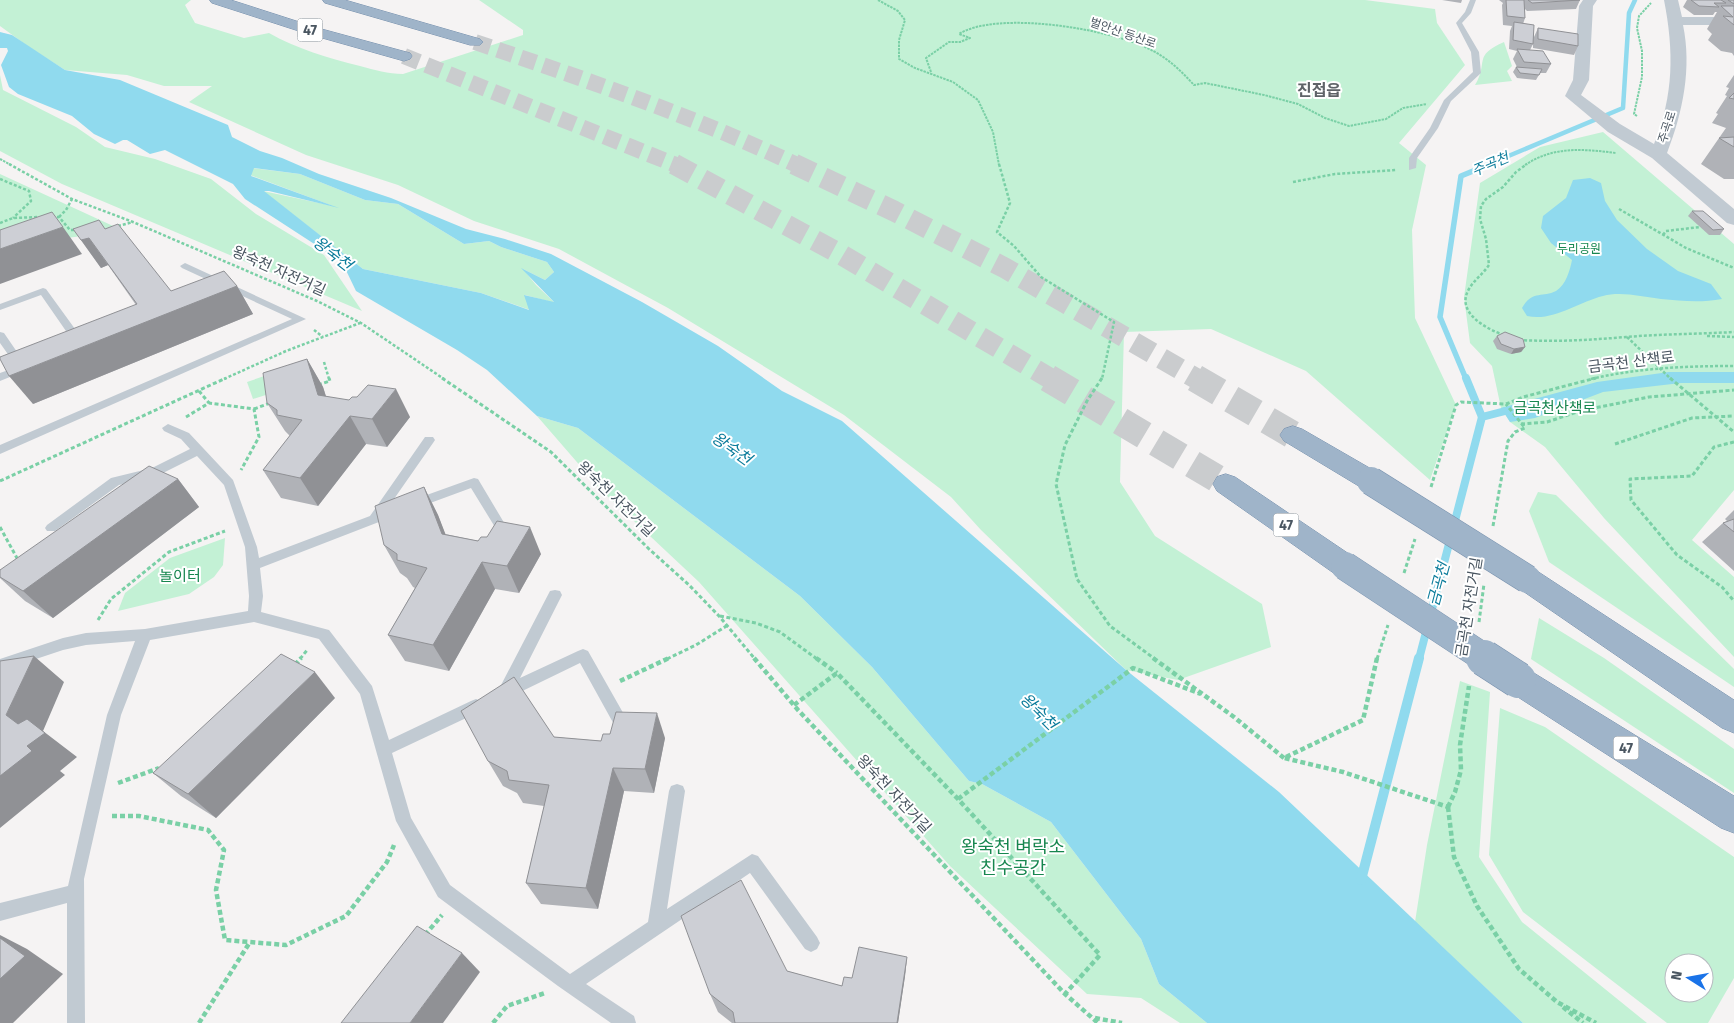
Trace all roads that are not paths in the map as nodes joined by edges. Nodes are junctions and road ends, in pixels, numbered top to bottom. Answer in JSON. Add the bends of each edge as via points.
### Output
{"nodes":[{"id":1,"x":216,"y":0,"type":"edge"},
{"id":2,"x":330,"y":0,"type":"edge"},
{"id":3,"x":1473,"y":0,"type":"edge"},
{"id":4,"x":1590,"y":0,"type":"edge"},
{"id":5,"x":1671,"y":0,"type":"edge"},
{"id":6,"x":1675,"y":21,"type":"junction"},
{"id":7,"x":1734,"y":21,"type":"edge"},
{"id":8,"x":474,"y":42,"type":"tunnel mouth"},
{"id":9,"x":404,"y":56,"type":"tunnel mouth"},
{"id":10,"x":1661,"y":146,"type":"junction"},
{"id":11,"x":1412,"y":168,"type":"road end"},
{"id":12,"x":1734,"y":219,"type":"edge"},
{"id":13,"x":185,"y":266,"type":"dead end"},
{"id":14,"x":0,"y":307,"type":"edge"},
{"id":15,"x":0,"y":335,"type":"edge"},
{"id":16,"x":72,"y":346,"type":"edge"},
{"id":17,"x":0,"y":377,"type":"edge"},
{"id":18,"x":168,"y":428,"type":"road end"},
{"id":19,"x":1293,"y":436,"type":"tunnel mouth"},
{"id":20,"x":430,"y":440,"type":"dead end"},
{"id":21,"x":1,"y":447,"type":"edge"},
{"id":22,"x":198,"y":450,"type":"junction"},
{"id":23,"x":1226,"y":484,"type":"tunnel mouth"},
{"id":24,"x":373,"y":519,"type":"junction"},
{"id":25,"x":51,"y":528,"type":"dead end"},
{"id":26,"x":502,"y":529,"type":"edge"},
{"id":27,"x":253,"y":565,"type":"junction"},
{"id":28,"x":555,"y":595,"type":"dead end"},
{"id":29,"x":254,"y":616,"type":"junction"},
{"id":30,"x":145,"y":635,"type":"junction"},
{"id":31,"x":0,"y":665,"type":"edge"},
{"id":32,"x":506,"y":691,"type":"junction"},
{"id":33,"x":1734,"y":718,"type":"edge"},
{"id":34,"x":621,"y":723,"type":"edge"},
{"id":35,"x":384,"y":750,"type":"junction"},
{"id":36,"x":678,"y":791,"type":"dead end"},
{"id":37,"x":1734,"y":816,"type":"edge"},
{"id":38,"x":76,"y":892,"type":"junction"},
{"id":39,"x":0,"y":912,"type":"edge"},
{"id":40,"x":656,"y":927,"type":"junction"},
{"id":41,"x":811,"y":943,"type":"dead end"},
{"id":42,"x":571,"y":984,"type":"junction"},
{"id":43,"x":617,"y":1020,"type":"edge"},
{"id":44,"x":76,"y":1023,"type":"edge"}],
"edges":[{"from":1,"to":9,"type":"highway","number":"47"},
{"from":2,"to":8,"type":"highway","number":"47"},
{"from":3,"to":11,"type":"lane","via":[[1459,23],[1475,52],[1477,73],[1448,100],[1413,158]]},
{"from":4,"to":10,"type":"street","via":[[1586,6],[1581,80],[1573,96],[1614,128]]},
{"from":5,"to":6,"type":"street","name":"주곡로"},
{"from":6,"to":7,"type":"street"},
{"from":6,"to":10,"type":"street","name":"주곡로","via":[[1679,68],[1674,106]]},
{"from":10,"to":12,"type":"street","name":"주곡로"},
{"from":13,"to":21,"type":"lane","via":[[301,319]]},
{"from":14,"to":16,"type":"lane","via":[[43,291],[80,342]]},
{"from":15,"to":17,"type":"lane","via":[[27,366]]},
{"from":18,"to":22,"type":"lane","via":[[185,436]]},
{"from":19,"to":33,"type":"highway","bridge":true,"via":[[1527,579]]},
{"from":20,"to":24,"type":"lane"},
{"from":22,"to":25,"type":"lane","via":[[155,472],[114,482]]},
{"from":22,"to":27,"type":"lane","via":[[229,482],[251,547]]},
{"from":23,"to":37,"type":"highway","number":"47","bridge":true,"via":[[1518,680]]},
{"from":24,"to":26,"type":"lane","via":[[474,482]]},
{"from":24,"to":27,"type":"lane"},
{"from":27,"to":29,"type":"lane"},
{"from":28,"to":32,"type":"lane"},
{"from":29,"to":30,"type":"lane"},
{"from":29,"to":35,"type":"lane","via":[[324,634],[367,691]]},
{"from":30,"to":31,"type":"lane","via":[[63,644]]},
{"from":30,"to":38,"type":"lane","via":[[114,715],[76,879]]},
{"from":32,"to":34,"type":"lane","via":[[583,655]]},
{"from":32,"to":35,"type":"lane"},
{"from":35,"to":42,"type":"lane","via":[[404,821],[444,892]]},
{"from":36,"to":40,"type":"lane"},
{"from":38,"to":39,"type":"lane"},
{"from":38,"to":44,"type":"lane"},
{"from":40,"to":41,"type":"lane","via":[[752,862]]},
{"from":40,"to":42,"type":"lane"},
{"from":42,"to":43,"type":"lane"}]}
